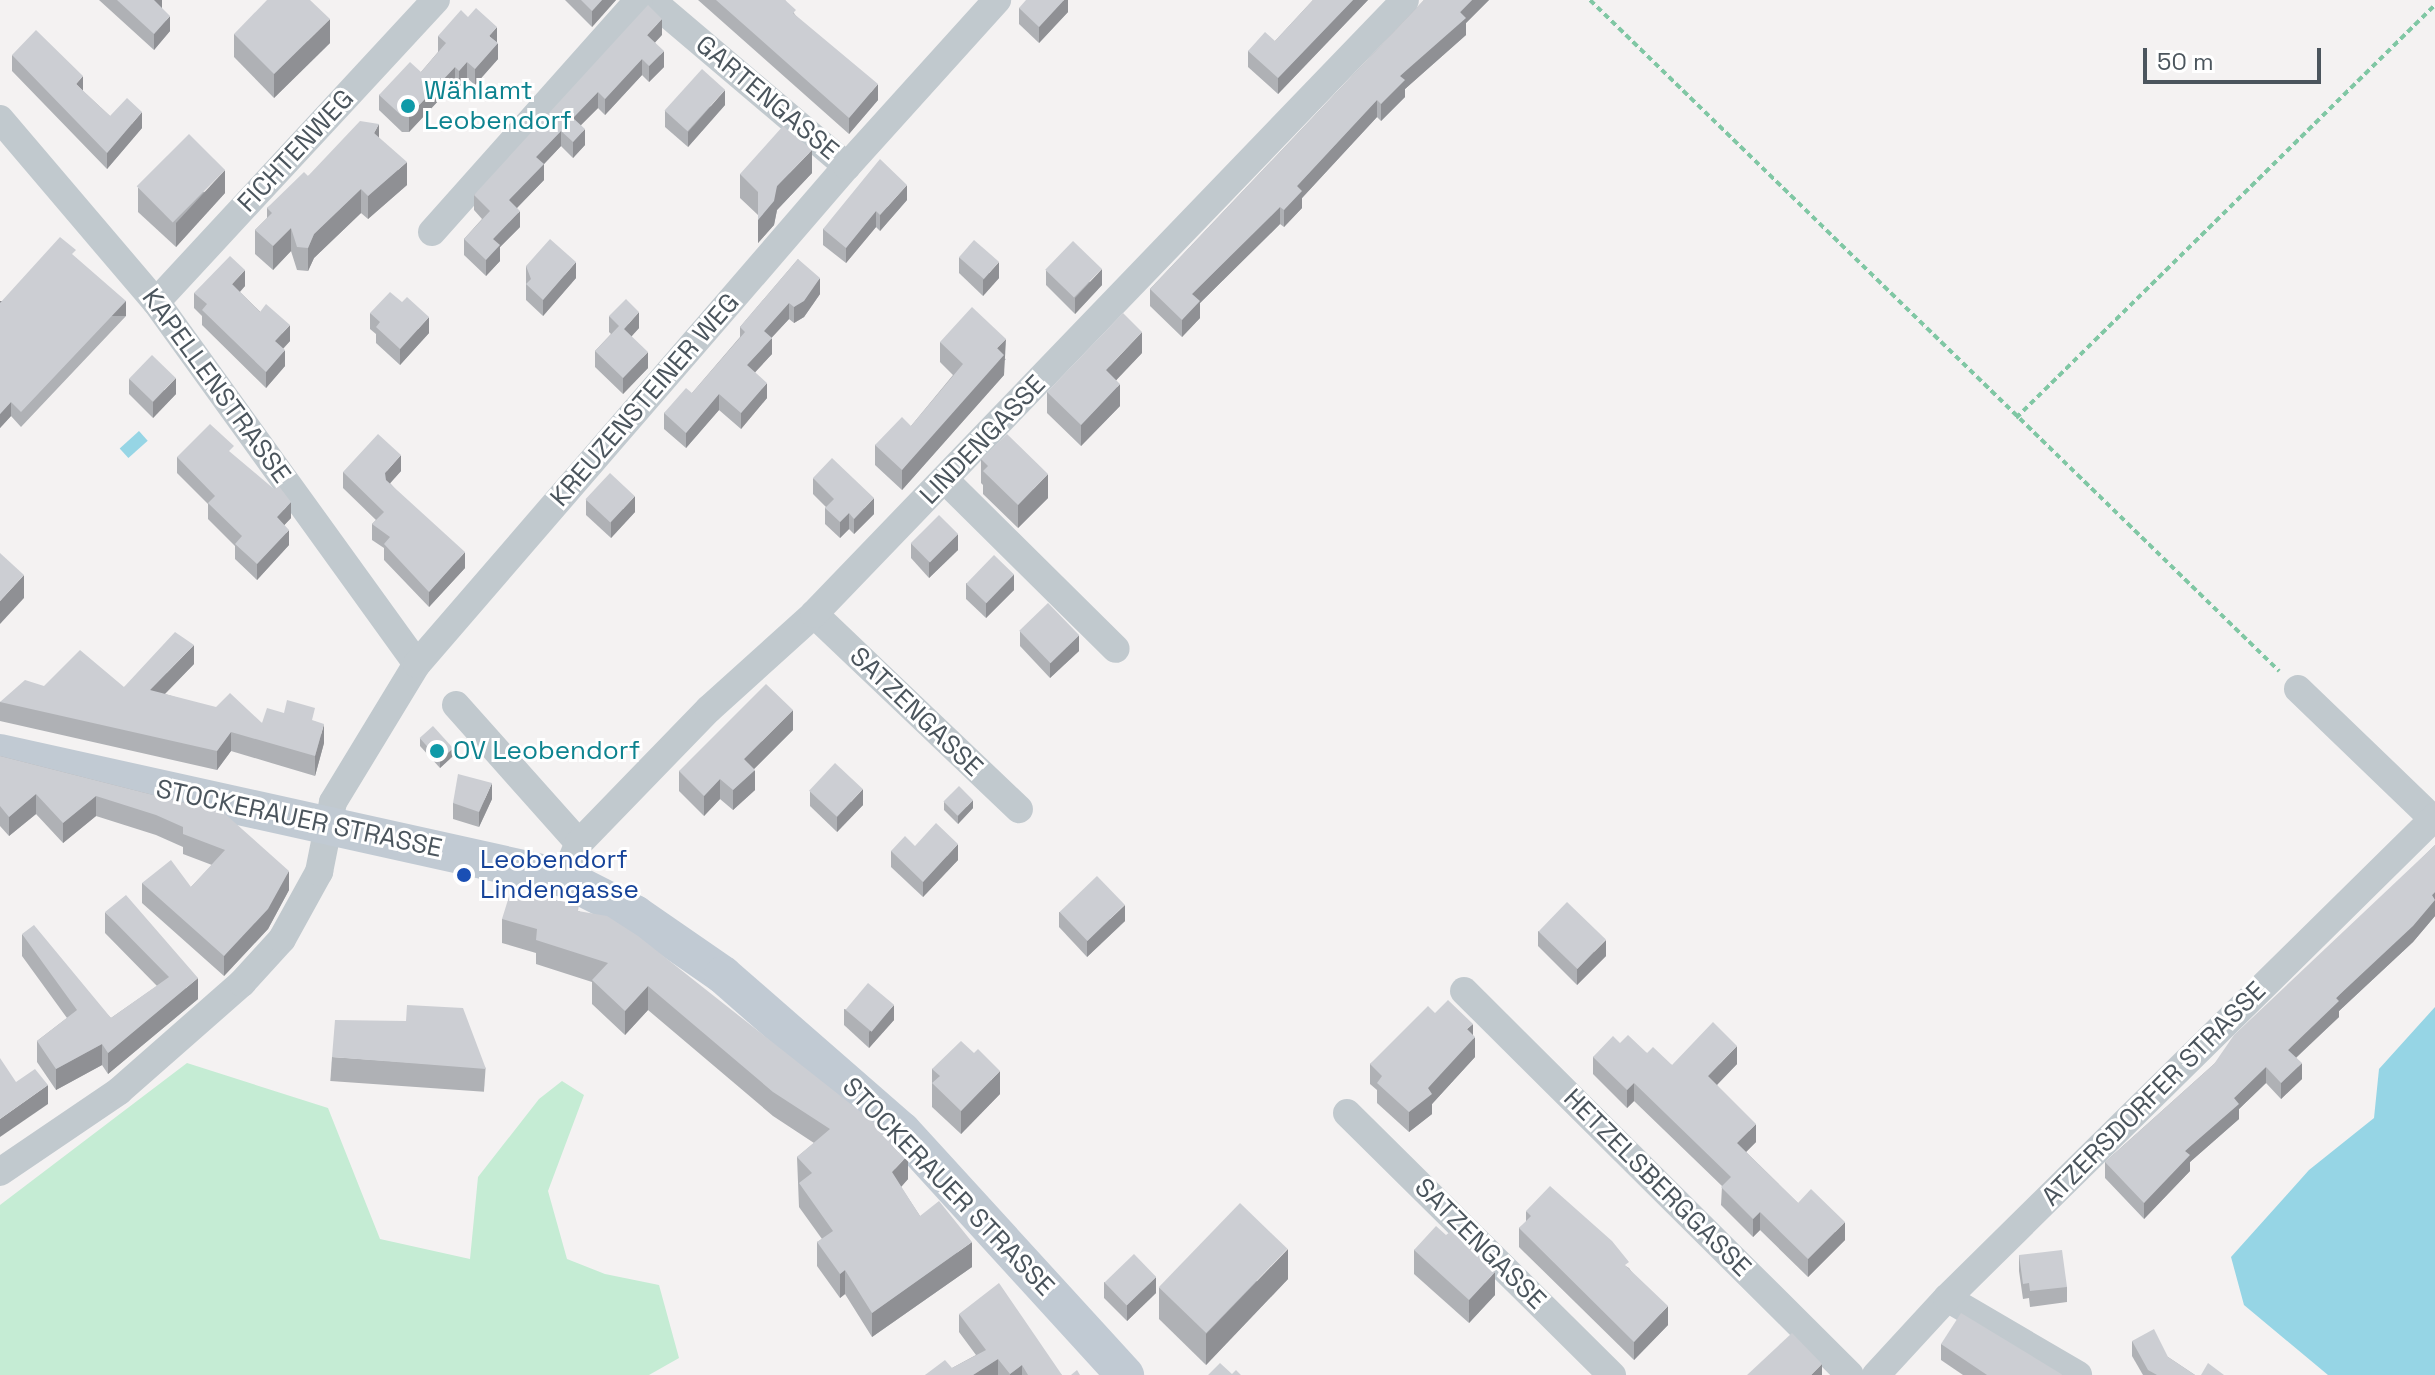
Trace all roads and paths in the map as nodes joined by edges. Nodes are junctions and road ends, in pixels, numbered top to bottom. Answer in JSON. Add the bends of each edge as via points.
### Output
{"nodes":[{"id":1,"x":436,"y":0,"type":"edge"},
{"id":2,"x":639,"y":0,"type":"edge"},
{"id":3,"x":651,"y":0,"type":"edge"},
{"id":4,"x":997,"y":0,"type":"edge"},
{"id":5,"x":1405,"y":0,"type":"edge"},
{"id":6,"x":1590,"y":0,"type":"edge"},
{"id":7,"x":2435,"y":5,"type":"edge"},
{"id":8,"x":0,"y":119,"type":"edge"},
{"id":9,"x":847,"y":166,"type":"junction"},
{"id":10,"x":432,"y":232,"type":"dead end"},
{"id":11,"x":156,"y":302,"type":"junction"},
{"id":12,"x":2016,"y":418,"type":"junction"},
{"id":13,"x":945,"y":480,"type":"junction"},
{"id":14,"x":814,"y":614,"type":"junction"},
{"id":15,"x":1116,"y":649,"type":"dead end"},
{"id":16,"x":417,"y":664,"type":"junction"},
{"id":17,"x":2298,"y":689,"type":"joint"},
{"id":18,"x":456,"y":705,"type":"dead end"},
{"id":19,"x":0,"y":753,"type":"edge"},
{"id":20,"x":1019,"y":809,"type":"dead end"},
{"id":21,"x":2434,"y":818,"type":"edge"},
{"id":22,"x":329,"y":825,"type":"junction"},
{"id":23,"x":579,"y":843,"type":"junction"},
{"id":24,"x":564,"y":878,"type":"junction"},
{"id":25,"x":1464,"y":991,"type":"dead end"},
{"id":26,"x":1347,"y":1113,"type":"dead end"},
{"id":27,"x":0,"y":1172,"type":"edge"},
{"id":28,"x":1947,"y":1298,"type":"junction"},
{"id":29,"x":1125,"y":1375,"type":"edge"},
{"id":30,"x":1612,"y":1375,"type":"edge"},
{"id":31,"x":1850,"y":1375,"type":"edge"},
{"id":32,"x":1876,"y":1375,"type":"edge"},
{"id":33,"x":2078,"y":1375,"type":"edge"}],
"edges":[{"from":1,"to":11,"type":"street","name":"FICHTENWEG"},
{"from":2,"to":10,"type":"street"},
{"from":3,"to":9,"type":"street","name":"GARTENGASSE"},
{"from":4,"to":9,"type":"street","name":"KREUZENSTEINER WEG"},
{"from":5,"to":13,"type":"street","name":"LINDENGASSE"},
{"from":6,"to":12,"type":"path"},
{"from":7,"to":12,"type":"path"},
{"from":8,"to":11,"type":"street","name":"KAPELLENSTRASSE"},
{"from":9,"to":16,"type":"street","name":"KREUZENSTEINER WEG"},
{"from":11,"to":16,"type":"street","name":"KAPELLENSTRASSE"},
{"from":12,"to":17,"type":"path"},
{"from":13,"to":14,"type":"street","name":"LINDENGASSE"},
{"from":13,"to":15,"type":"street"},
{"from":14,"to":20,"type":"street","name":"SATZENGASSE"},
{"from":14,"to":23,"type":"street","name":"LINDENGASSE","via":[[709,709]]},
{"from":16,"to":22,"type":"street","name":"KREUZENSTEINER WEG","via":[[333,802]]},
{"from":17,"to":21,"type":"street"},
{"from":18,"to":23,"type":"street"},
{"from":19,"to":22,"type":"street","name":"STOCKERAUER STRASSE"},
{"from":21,"to":28,"type":"street","name":"ATZERSDORFER STRASSE"},
{"from":22,"to":24,"type":"street","name":"STOCKERAUER STRASSE"},
{"from":22,"to":27,"type":"street","name":"KREUZENSTEINER WEG","via":[[307,900],[282,939],[242,983],[119,1091]]},
{"from":23,"to":24,"type":"street","name":"LINDENGASSE"},
{"from":24,"to":29,"type":"street","name":"STOCKERAUER STRASSE","via":[[635,914],[723,975],[839,1073],[902,1131]]},
{"from":25,"to":31,"type":"street","name":"HETZELSBERGGASSE"},
{"from":26,"to":30,"type":"street","name":"SATZENGASSE"},
{"from":28,"to":32,"type":"street","name":"ATZERSDORFER STRASSE"},
{"from":28,"to":33,"type":"street"}]}
